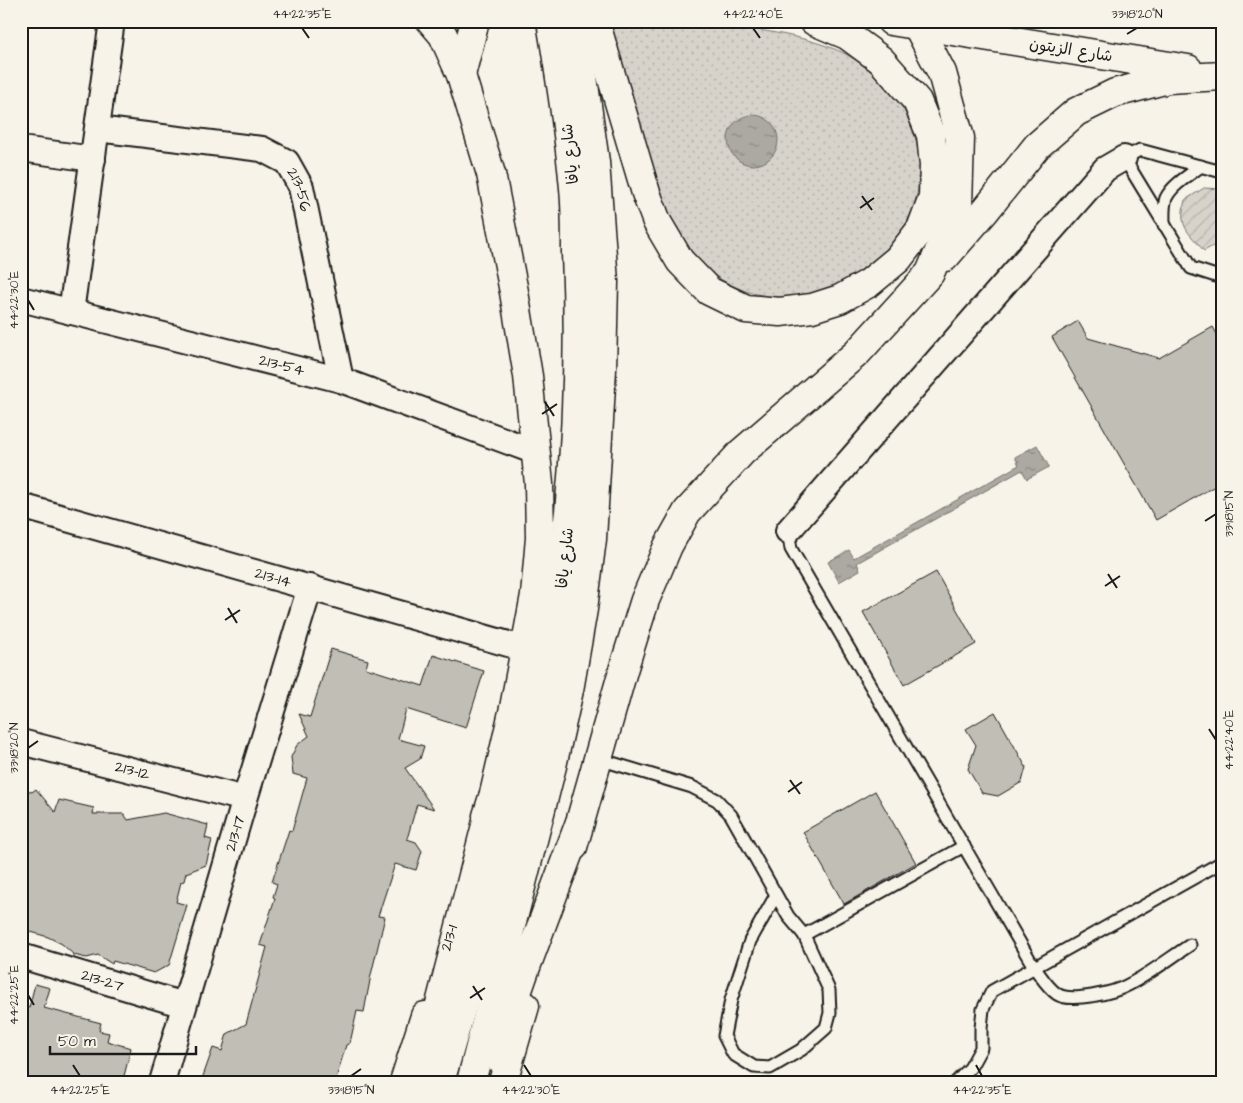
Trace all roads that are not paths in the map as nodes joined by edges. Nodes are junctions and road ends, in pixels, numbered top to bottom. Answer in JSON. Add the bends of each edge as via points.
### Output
{"nodes":[{"id":1,"x":112,"y":21,"type":"edge"},
{"id":2,"x":431,"y":21,"type":"edge"},
{"id":3,"x":474,"y":21,"type":"edge"},
{"id":4,"x":551,"y":21,"type":"edge"},
{"id":5,"x":575,"y":21,"type":"edge"},
{"id":6,"x":595,"y":21,"type":"edge"},
{"id":7,"x":814,"y":21,"type":"edge"},
{"id":8,"x":908,"y":23,"type":"edge"},
{"id":9,"x":980,"y":29,"type":"edge"},
{"id":10,"x":461,"y":75,"type":"junction"},
{"id":11,"x":1222,"y":75,"type":"edge"},
{"id":12,"x":97,"y":129,"type":"junction"},
{"id":13,"x":21,"y":150,"type":"edge"},
{"id":14,"x":1124,"y":158,"type":"junction"},
{"id":15,"x":93,"y":159,"type":"junction"},
{"id":16,"x":1201,"y":166,"type":"junction"},
{"id":17,"x":1222,"y":172,"type":"edge"},
{"id":18,"x":1164,"y":225,"type":"junction"},
{"id":19,"x":930,"y":273,"type":"junction"},
{"id":20,"x":1222,"y":278,"type":"edge"},
{"id":21,"x":21,"y":299,"type":"edge"},
{"id":22,"x":71,"y":312,"type":"junction"},
{"id":23,"x":341,"y":380,"type":"junction"},
{"id":24,"x":536,"y":452,"type":"junction"},
{"id":25,"x":21,"y":506,"type":"edge"},
{"id":26,"x":788,"y":531,"type":"joint"},
{"id":27,"x":310,"y":588,"type":"junction"},
{"id":28,"x":526,"y":649,"type":"junction"},
{"id":29,"x":21,"y":742,"type":"edge"},
{"id":30,"x":599,"y":759,"type":"junction"},
{"id":31,"x":494,"y":794,"type":"junction"},
{"id":32,"x":245,"y":799,"type":"junction"},
{"id":33,"x":579,"y":826,"type":"junction"},
{"id":34,"x":964,"y":846,"type":"junction"},
{"id":35,"x":1222,"y":862,"type":"edge"},
{"id":36,"x":776,"y":895,"type":"junction"},
{"id":37,"x":804,"y":935,"type":"junction"},
{"id":38,"x":1190,"y":945,"type":"dead end"},
{"id":39,"x":21,"y":956,"type":"edge"},
{"id":40,"x":1034,"y":967,"type":"junction"},
{"id":41,"x":184,"y":1005,"type":"junction"},
{"id":42,"x":162,"y":1082,"type":"edge"},
{"id":43,"x":404,"y":1082,"type":"edge"},
{"id":44,"x":420,"y":1082,"type":"edge"},
{"id":45,"x":440,"y":1082,"type":"edge"},
{"id":46,"x":471,"y":1082,"type":"edge"},
{"id":47,"x":486,"y":1082,"type":"edge"},
{"id":48,"x":503,"y":1082,"type":"edge"},
{"id":49,"x":956,"y":1082,"type":"edge"}],
"edges":[{"from":1,"to":12,"type":"street"},
{"from":2,"to":10,"type":"main road","via":[[443,35]]},
{"from":3,"to":10,"type":"main road"},
{"from":4,"to":45,"type":"main road","name":"شارع يافا","via":[[574,188],[579,358],[572,495],[560,595],[533,742]]},
{"from":5,"to":46,"type":"main road","name":"شارع يافا","via":[[595,162],[604,282],[592,539],[569,690]]},
{"from":6,"to":7,"type":"main road","via":[[646,193],[657,222],[680,261],[709,291],[746,309],[780,312],[822,305],[869,283],[898,259],[921,229],[933,197],[931,135],[916,101],[882,60],[847,35]]},
{"from":8,"to":9,"type":"main road","name":"شارع الزيتون"},
{"from":8,"to":19,"type":"main road","via":[[942,73],[960,138],[958,206]]},
{"from":9,"to":11,"type":"main road","name":"شارع الزيتون"},
{"from":10,"to":24,"type":"main road","via":[[491,174],[528,376]]},
{"from":11,"to":19,"type":"main road","via":[[1168,79],[1115,93],[1076,112],[1037,146]]},
{"from":12,"to":15,"type":"street"},
{"from":12,"to":23,"type":"street","name":"213-56","via":[[262,149],[287,162],[301,187]]},
{"from":13,"to":15,"type":"street"},
{"from":14,"to":16,"type":"lane","via":[[1140,150]]},
{"from":14,"to":18,"type":"lane"},
{"from":14,"to":26,"type":"street","via":[[1105,169]]},
{"from":15,"to":22,"type":"street"},
{"from":16,"to":17,"type":"lane"},
{"from":16,"to":18,"type":"lane","via":[[1166,197]]},
{"from":18,"to":20,"type":"lane","via":[[1190,268]]},
{"from":19,"to":30,"type":"main road","via":[[857,354],[742,452],[687,512],[668,546],[646,600]]},
{"from":21,"to":22,"type":"street","name":"213-54"},
{"from":22,"to":23,"type":"street","name":"213-54"},
{"from":23,"to":24,"type":"street","name":"213-54"},
{"from":24,"to":28,"type":"main road","via":[[540,538]]},
{"from":25,"to":27,"type":"street","name":"213-14"},
{"from":26,"to":34,"type":"lane","via":[[791,549]]},
{"from":27,"to":28,"type":"street","name":"213-14"},
{"from":27,"to":32,"type":"street","name":"213-17"},
{"from":28,"to":31,"type":"main road"},
{"from":29,"to":32,"type":"street","name":"213-12"},
{"from":30,"to":33,"type":"main road"},
{"from":30,"to":36,"type":"lane","via":[[692,787],[716,800],[731,816]]},
{"from":31,"to":43,"type":"main road","name":"213-1"},
{"from":31,"to":44,"type":"main road"},
{"from":32,"to":41,"type":"street","name":"213-17"},
{"from":33,"to":47,"type":"main road"},
{"from":33,"to":48,"type":"main road"},
{"from":34,"to":37,"type":"lane"},
{"from":34,"to":40,"type":"lane"},
{"from":35,"to":40,"type":"lane"},
{"from":36,"to":37,"type":"lane"},
{"from":36,"to":37,"type":"lane","via":[[750,941],[731,1000],[724,1036],[733,1054],[754,1067],[770,1068],[801,1050],[826,1028],[830,1013],[829,990]]},
{"from":38,"to":40,"type":"lane","via":[[1127,986],[1094,995],[1069,998],[1058,994]]},
{"from":39,"to":41,"type":"street","name":"213-27"},
{"from":40,"to":49,"type":"lane","via":[[992,991],[983,1009],[981,1048],[970,1068]]},
{"from":41,"to":42,"type":"street","name":"213-17"}]}
